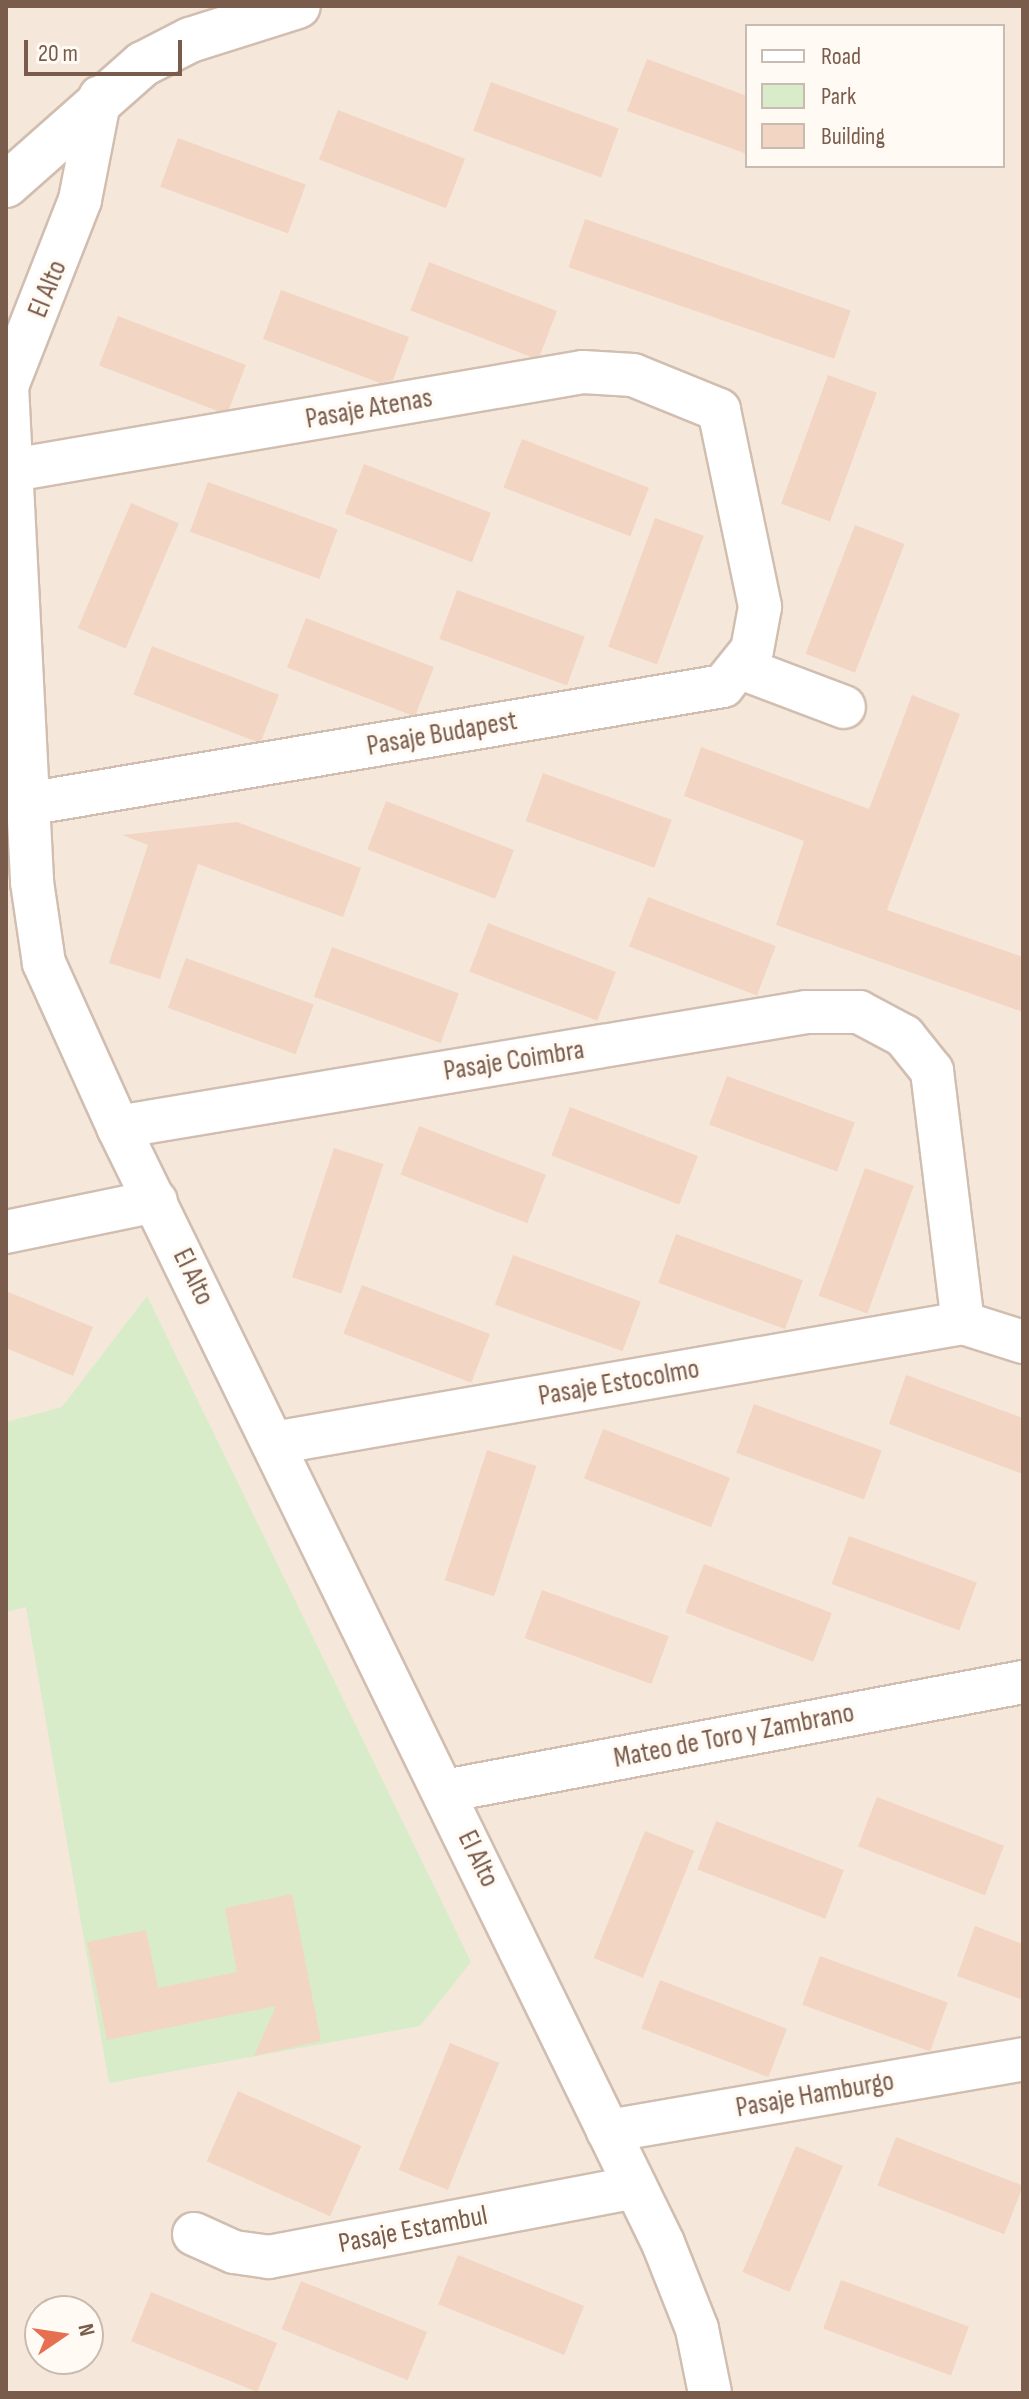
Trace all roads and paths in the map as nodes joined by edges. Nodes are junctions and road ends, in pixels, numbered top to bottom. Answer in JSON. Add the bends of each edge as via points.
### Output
{"nodes":[{"id":1,"x":298,"y":6,"type":"edge"},
{"id":2,"x":100,"y":97,"type":"junction"},
{"id":3,"x":6,"y":185,"type":"edge"},
{"id":4,"x":6,"y":386,"type":"edge"},
{"id":5,"x":13,"y":470,"type":"junction"},
{"id":6,"x":11,"y":550,"type":"edge"},
{"id":7,"x":741,"y":668,"type":"junction"},
{"id":8,"x":844,"y":707,"type":"dead end"},
{"id":9,"x":27,"y":804,"type":"junction"},
{"id":10,"x":19,"y":885,"type":"edge"},
{"id":11,"x":118,"y":1127,"type":"junction"},
{"id":12,"x":156,"y":1201,"type":"junction"},
{"id":13,"x":6,"y":1232,"type":"edge"},
{"id":14,"x":963,"y":1323,"type":"junction"},
{"id":15,"x":1023,"y":1342,"type":"edge"},
{"id":16,"x":274,"y":1443,"type":"junction"},
{"id":17,"x":1023,"y":1682,"type":"edge"},
{"id":18,"x":445,"y":1791,"type":"junction"},
{"id":19,"x":1023,"y":2059,"type":"edge"},
{"id":20,"x":608,"y":2131,"type":"junction"},
{"id":21,"x":635,"y":2187,"type":"junction"},
{"id":22,"x":194,"y":2234,"type":"dead end"},
{"id":23,"x":710,"y":2393,"type":"edge"}],
"edges":[{"from":1,"to":2,"type":"main road","via":[[190,40]]},
{"from":2,"to":3,"type":"main road"},
{"from":2,"to":4,"type":"street","name":"El Alto","via":[[80,200]]},
{"from":4,"to":5,"type":"street","name":"El Alto"},
{"from":5,"to":6,"type":"street","name":"El Alto"},
{"from":5,"to":7,"type":"street","name":"Pasaje Atenas","via":[[583,372],[633,375],[719,410],[760,607]]},
{"from":6,"to":9,"type":"street","name":"El Alto"},
{"from":7,"to":8,"type":"street"},
{"from":7,"to":9,"type":"street","name":"Pasaje Budapest","via":[[715,688]]},
{"from":9,"to":10,"type":"street","name":"El Alto"},
{"from":10,"to":11,"type":"street","name":"El Alto","via":[[44,963]]},
{"from":11,"to":12,"type":"street","name":"El Alto"},
{"from":11,"to":14,"type":"street","name":"Pasaje Coimbra","via":[[833,1009],[859,1012],[904,1036],[932,1071],[940,1095]]},
{"from":12,"to":13,"type":"street"},
{"from":12,"to":16,"type":"street","name":"El Alto"},
{"from":14,"to":15,"type":"street","name":"Pasaje Estocolmo"},
{"from":14,"to":16,"type":"street","name":"Pasaje Estocolmo"},
{"from":16,"to":18,"type":"street","name":"El Alto"},
{"from":17,"to":18,"type":"street","name":"Mateo de Toro y Zambrano"},
{"from":18,"to":20,"type":"street","name":"El Alto"},
{"from":19,"to":20,"type":"street","name":"Pasaje Hamburgo"},
{"from":20,"to":21,"type":"street","name":"El Alto"},
{"from":21,"to":22,"type":"street","name":"Pasaje Estambul","via":[[269,2257],[234,2252]]},
{"from":21,"to":23,"type":"street","name":"El Alto","via":[[682,2286]]}]}
